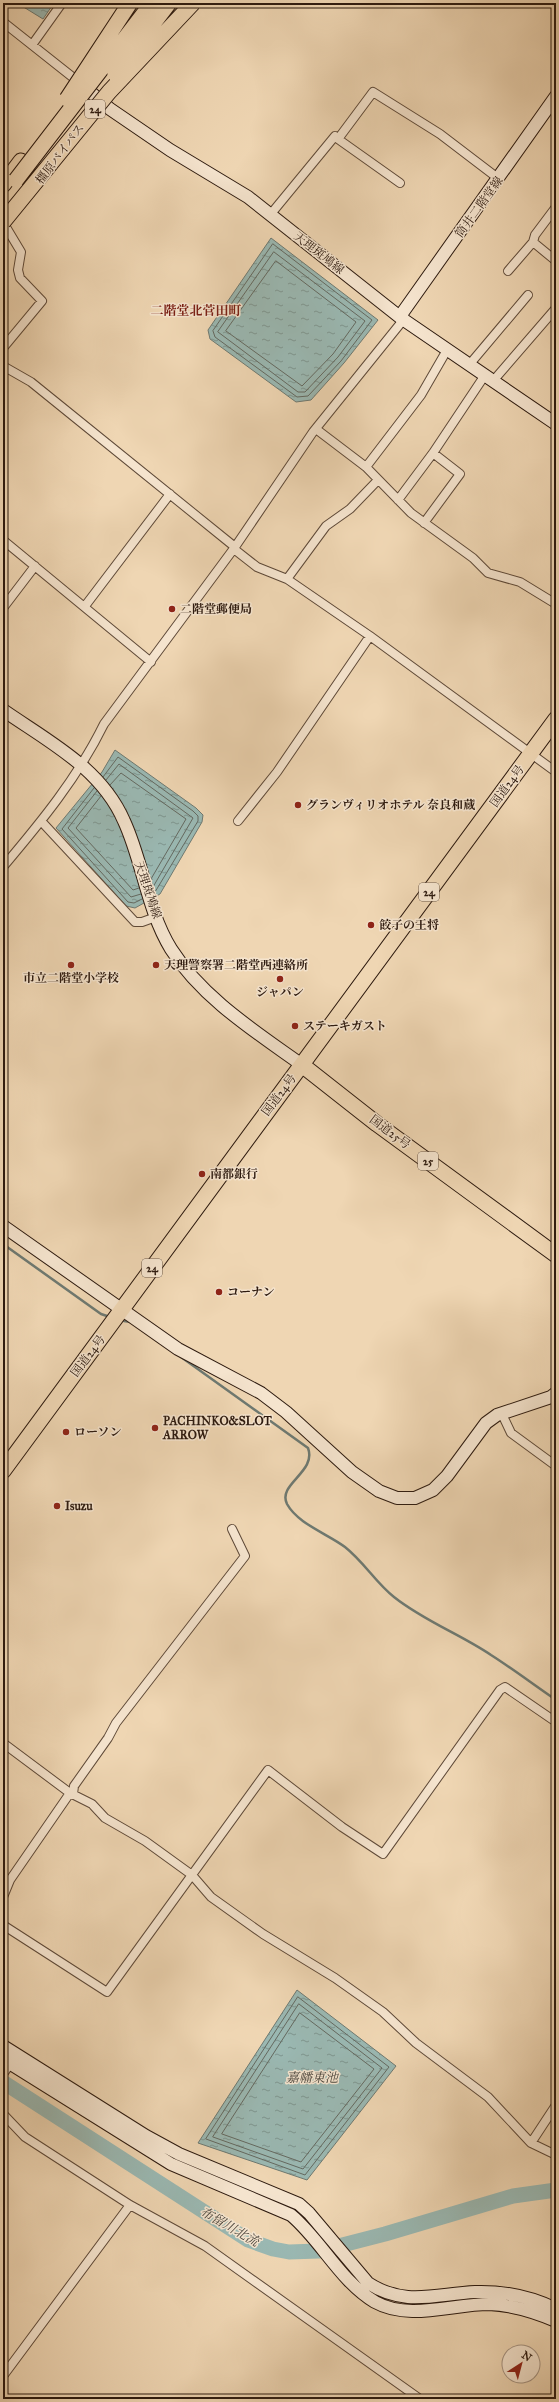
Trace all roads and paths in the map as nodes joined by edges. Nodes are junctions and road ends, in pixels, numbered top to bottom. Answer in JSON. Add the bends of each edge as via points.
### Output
{"nodes":[{"id":1,"x":62,"y":3,"type":"edge"},
{"id":2,"x":130,"y":3,"type":"edge"},
{"id":3,"x":142,"y":3,"type":"edge"},
{"id":4,"x":152,"y":3,"type":"edge"},
{"id":5,"x":169,"y":3,"type":"edge"},
{"id":6,"x":176,"y":3,"type":"edge"},
{"id":7,"x":193,"y":3,"type":"edge"},
{"id":8,"x":3,"y":22,"type":"edge"},
{"id":9,"x":32,"y":45,"type":"junction"},
{"id":10,"x":81,"y":84,"type":"junction"},
{"id":11,"x":556,"y":96,"type":"edge"},
{"id":12,"x":100,"y":101,"type":"junction"},
{"id":13,"x":338,"y":139,"type":"junction"},
{"id":14,"x":499,"y":179,"type":"junction"},
{"id":15,"x":10,"y":182,"type":"edge"},
{"id":16,"x":400,"y":183,"type":"dead end"},
{"id":17,"x":3,"y":197,"type":"edge"},
{"id":18,"x":556,"y":207,"type":"edge"},
{"id":19,"x":270,"y":215,"type":"junction"},
{"id":20,"x":4,"y":224,"type":"edge"},
{"id":21,"x":533,"y":242,"type":"junction"},
{"id":22,"x":556,"y":261,"type":"edge"},
{"id":23,"x":508,"y":271,"type":"dead end"},
{"id":24,"x":528,"y":295,"type":"dead end"},
{"id":25,"x":556,"y":308,"type":"edge"},
{"id":26,"x":401,"y":318,"type":"junction"},
{"id":27,"x":3,"y":348,"type":"edge"},
{"id":28,"x":448,"y":350,"type":"junction"},
{"id":29,"x":469,"y":365,"type":"junction"},
{"id":30,"x":3,"y":366,"type":"edge"},
{"id":31,"x":489,"y":378,"type":"junction"},
{"id":32,"x":556,"y":424,"type":"edge"},
{"id":33,"x":316,"y":429,"type":"junction"},
{"id":34,"x":433,"y":453,"type":"junction"},
{"id":35,"x":366,"y":467,"type":"junction"},
{"id":36,"x":378,"y":480,"type":"junction"},
{"id":37,"x":170,"y":494,"type":"junction"},
{"id":38,"x":398,"y":500,"type":"junction"},
{"id":39,"x":424,"y":523,"type":"junction"},
{"id":40,"x":3,"y":540,"type":"edge"},
{"id":41,"x":235,"y":548,"type":"junction"},
{"id":42,"x":35,"y":566,"type":"junction"},
{"id":43,"x":287,"y":579,"type":"junction"},
{"id":44,"x":556,"y":604,"type":"edge"},
{"id":45,"x":85,"y":606,"type":"junction"},
{"id":46,"x":3,"y":608,"type":"edge"},
{"id":47,"x":370,"y":636,"type":"junction"},
{"id":48,"x":151,"y":662,"type":"junction"},
{"id":49,"x":3,"y":710,"type":"edge"},
{"id":50,"x":556,"y":719,"type":"edge"},
{"id":51,"x":531,"y":753,"type":"junction"},
{"id":52,"x":82,"y":764,"type":"junction"},
{"id":53,"x":556,"y":772,"type":"edge"},
{"id":54,"x":238,"y":820,"type":"dead end"},
{"id":55,"x":41,"y":821,"type":"junction"},
{"id":56,"x":3,"y":867,"type":"edge"},
{"id":57,"x":154,"y":911,"type":"junction"},
{"id":58,"x":302,"y":1065,"type":"junction"},
{"id":59,"x":3,"y":1226,"type":"edge"},
{"id":60,"x":556,"y":1255,"type":"edge"},
{"id":61,"x":121,"y":1310,"type":"junction"},
{"id":62,"x":556,"y":1393,"type":"edge"},
{"id":63,"x":502,"y":1414,"type":"junction"},
{"id":64,"x":556,"y":1466,"type":"edge"},
{"id":65,"x":3,"y":1471,"type":"edge"},
{"id":66,"x":232,"y":1528,"type":"dead end"},
{"id":67,"x":556,"y":1722,"type":"edge"},
{"id":68,"x":3,"y":1743,"type":"edge"},
{"id":69,"x":71,"y":1793,"type":"junction"},
{"id":70,"x":192,"y":1875,"type":"junction"},
{"id":71,"x":3,"y":1897,"type":"edge"},
{"id":72,"x":3,"y":1925,"type":"edge"},
{"id":73,"x":3,"y":2046,"type":"edge"},
{"id":74,"x":8,"y":2064,"type":"edge"},
{"id":75,"x":556,"y":2105,"type":"edge"},
{"id":76,"x":3,"y":2114,"type":"edge"},
{"id":77,"x":531,"y":2143,"type":"junction"},
{"id":78,"x":556,"y":2155,"type":"edge"},
{"id":79,"x":130,"y":2205,"type":"junction"},
{"id":80,"x":556,"y":2309,"type":"edge"},
{"id":81,"x":556,"y":2321,"type":"edge"},
{"id":82,"x":3,"y":2376,"type":"edge"},
{"id":83,"x":420,"y":2399,"type":"edge"}],
"edges":[{"from":1,"to":9,"type":"street"},
{"from":2,"to":15,"type":"highway","number":"24","bridge":true},
{"from":3,"to":10,"type":"highway","number":"24"},
{"from":4,"to":15,"type":"highway","bridge":true},
{"from":5,"to":20,"type":"highway","bridge":true},
{"from":6,"to":12,"type":"highway","name":"橿原バイパス","number":"24"},
{"from":7,"to":20,"type":"highway","number":"24","bridge":true,"via":[[109,92]]},
{"from":8,"to":9,"type":"street"},
{"from":9,"to":10,"type":"street"},
{"from":10,"to":12,"type":"street","name":"天理斑鳩線"},
{"from":10,"to":15,"type":"highway","number":"24"},
{"from":11,"to":14,"type":"street","name":"筒井二階堂線"},
{"from":12,"to":19,"type":"street","name":"天理斑鳩線","via":[[170,150],[248,197]]},
{"from":12,"to":20,"type":"highway","name":"橿原バイパス","number":"24"},
{"from":13,"to":14,"type":"street","via":[[373,92],[440,134]]},
{"from":13,"to":16,"type":"street"},
{"from":13,"to":19,"type":"street","via":[[335,136]]},
{"from":14,"to":26,"type":"street","name":"筒井二階堂線"},
{"from":15,"to":17,"type":"highway"},
{"from":18,"to":21,"type":"street","via":[[535,235]]},
{"from":19,"to":26,"type":"street","name":"天理斑鳩線"},
{"from":20,"to":27,"type":"street","via":[[21,252],[18,270],[20,278],[42,300]]},
{"from":21,"to":22,"type":"street"},
{"from":21,"to":23,"type":"street"},
{"from":24,"to":29,"type":"street"},
{"from":25,"to":31,"type":"street"},
{"from":26,"to":28,"type":"street","name":"天理斑鳩線"},
{"from":26,"to":33,"type":"street","via":[[400,324]]},
{"from":28,"to":29,"type":"street","name":"天理斑鳩線"},
{"from":28,"to":35,"type":"street","via":[[421,395]]},
{"from":29,"to":31,"type":"street","name":"天理斑鳩線"},
{"from":30,"to":37,"type":"street","via":[[31,382]]},
{"from":31,"to":32,"type":"street","name":"天理斑鳩線"},
{"from":31,"to":34,"type":"street"},
{"from":33,"to":35,"type":"street"},
{"from":33,"to":41,"type":"street"},
{"from":34,"to":38,"type":"street"},
{"from":34,"to":39,"type":"street","via":[[460,474]]},
{"from":35,"to":36,"type":"street"},
{"from":36,"to":38,"type":"street"},
{"from":36,"to":43,"type":"street","via":[[350,509],[326,526]]},
{"from":37,"to":41,"type":"street"},
{"from":37,"to":45,"type":"street"},
{"from":38,"to":39,"type":"street"},
{"from":39,"to":44,"type":"street","via":[[473,558],[488,573],[520,582]]},
{"from":40,"to":42,"type":"street"},
{"from":41,"to":43,"type":"street","via":[[256,567]]},
{"from":41,"to":48,"type":"street"},
{"from":42,"to":45,"type":"street"},
{"from":42,"to":46,"type":"street"},
{"from":43,"to":47,"type":"street"},
{"from":45,"to":48,"type":"street"},
{"from":47,"to":51,"type":"street"},
{"from":47,"to":54,"type":"street","via":[[281,766]]},
{"from":48,"to":52,"type":"street","via":[[104,724]]},
{"from":49,"to":52,"type":"street","name":"天理斑鳩線"},
{"from":50,"to":51,"type":"highway","name":"国道24号","number":"24"},
{"from":51,"to":53,"type":"street"},
{"from":51,"to":58,"type":"highway","name":"国道24号","number":"24"},
{"from":52,"to":55,"type":"street"},
{"from":52,"to":57,"type":"street","name":"天理斑鳩線","via":[[115,802],[125,822]]},
{"from":55,"to":56,"type":"street"},
{"from":55,"to":57,"type":"street","via":[[136,922],[142,922]]},
{"from":57,"to":58,"type":"street","name":"天理斑鳩線","via":[[170,948],[191,977],[223,1006]]},
{"from":58,"to":60,"type":"highway","name":"国道25号","number":"25","via":[[377,1124]]},
{"from":58,"to":61,"type":"highway","name":"国道24号","number":"24"},
{"from":59,"to":61,"type":"street"},
{"from":61,"to":63,"type":"street","via":[[178,1349],[262,1393],[352,1472],[379,1491],[397,1498],[415,1498],[433,1490],[447,1476],[486,1423]]},
{"from":61,"to":65,"type":"highway","name":"国道24号","number":"24"},
{"from":62,"to":63,"type":"street"},
{"from":63,"to":64,"type":"street","via":[[511,1433]]},
{"from":66,"to":69,"type":"street","via":[[245,1556],[116,1723]]},
{"from":67,"to":70,"type":"street","via":[[505,1687],[500,1690],[383,1854],[342,1827],[268,1770]]},
{"from":68,"to":69,"type":"street"},
{"from":69,"to":70,"type":"street","via":[[92,1804],[105,1818]]},
{"from":69,"to":71,"type":"street","via":[[10,1880]]},
{"from":70,"to":72,"type":"street","via":[[107,1992]]},
{"from":70,"to":77,"type":"street","via":[[211,1896],[263,1934],[335,1978],[383,2012],[416,2043],[488,2097]]},
{"from":73,"to":74,"type":"street"},
{"from":74,"to":80,"type":"street","via":[[224,2174],[299,2204],[368,2282],[392,2295],[410,2299],[475,2292],[496,2293],[530,2299]]},
{"from":74,"to":81,"type":"street","via":[[171,2164],[290,2215],[313,2236],[361,2292],[371,2299],[400,2310],[489,2304],[523,2310]]},
{"from":75,"to":77,"type":"street"},
{"from":76,"to":79,"type":"street","via":[[25,2137]]},
{"from":77,"to":78,"type":"street"},
{"from":79,"to":82,"type":"street"},
{"from":79,"to":83,"type":"street","via":[[205,2246]]}]}
